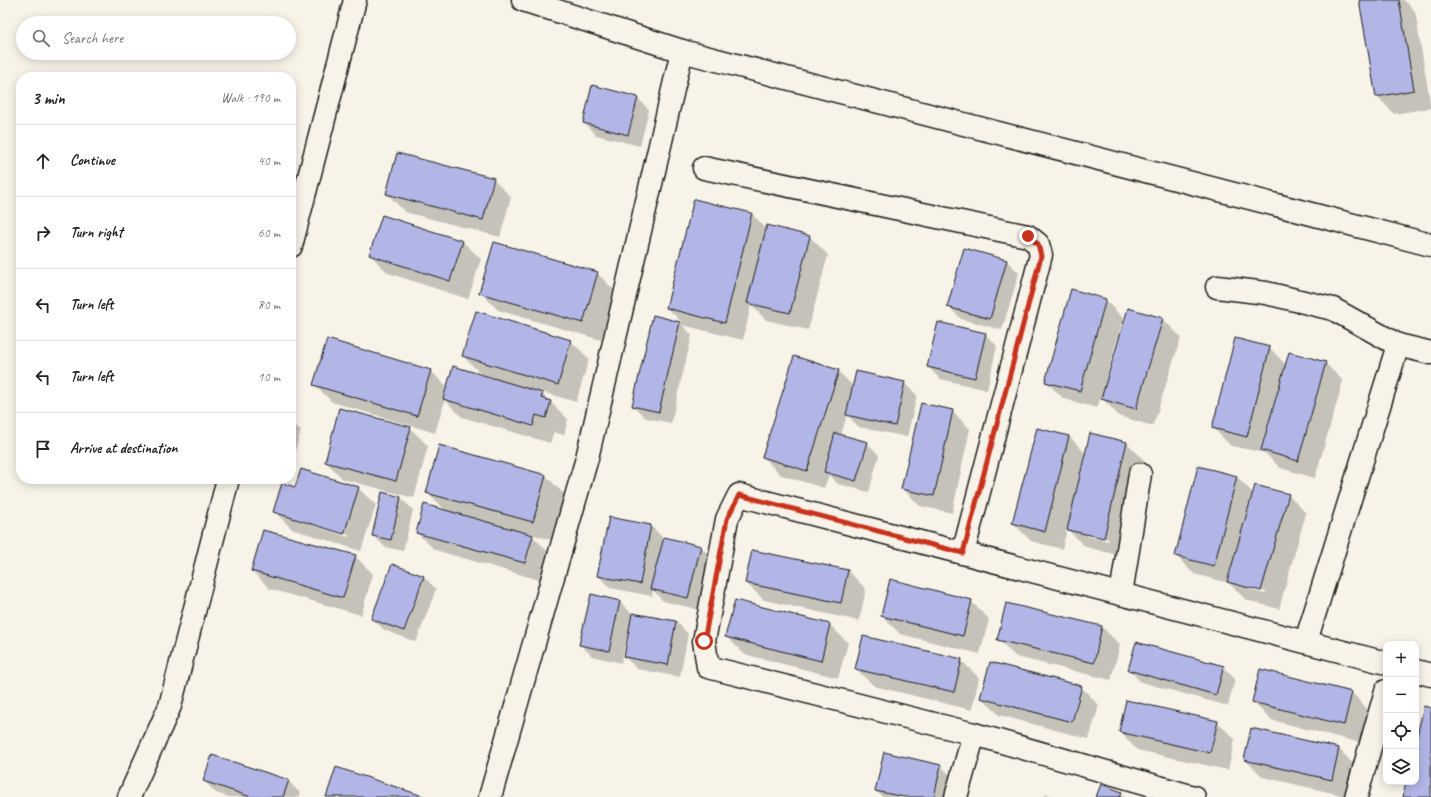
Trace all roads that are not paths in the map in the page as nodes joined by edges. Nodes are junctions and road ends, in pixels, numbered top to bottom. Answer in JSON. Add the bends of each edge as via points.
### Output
{"nodes":[{"id":1,"x":355,"y":0,"type":"edge"},
{"id":2,"x":522,"y":0,"type":"edge"},
{"id":3,"x":682,"y":51,"type":"junction"},
{"id":4,"x":704,"y":168,"type":"dead end"},
{"id":5,"x":296,"y":227,"type":"edge"},
{"id":6,"x":1431,"y":245,"type":"edge"},
{"id":7,"x":1217,"y":286,"type":"dead end"},
{"id":8,"x":1398,"y":345,"type":"junction"},
{"id":9,"x":1431,"y":353,"type":"edge"},
{"id":10,"x":1140,"y":474,"type":"dead end"},
{"id":11,"x":227,"y":484,"type":"edge"},
{"id":12,"x":963,"y":553,"type":"junction"},
{"id":13,"x":1122,"y":594,"type":"junction"},
{"id":14,"x":1306,"y":641,"type":"junction"},
{"id":15,"x":1383,"y":662,"type":"edge"},
{"id":16,"x":1419,"y":672,"type":"edge"},
{"id":17,"x":1431,"y":675,"type":"edge"},
{"id":18,"x":1383,"y":702,"type":"edge"},
{"id":19,"x":974,"y":734,"type":"junction"},
{"id":20,"x":129,"y":797,"type":"edge"},
{"id":21,"x":490,"y":797,"type":"edge"},
{"id":22,"x":956,"y":797,"type":"edge"},
{"id":23,"x":1194,"y":797,"type":"edge"},
{"id":24,"x":1356,"y":797,"type":"edge"}],
"edges":[{"from":1,"to":5,"type":"street"},
{"from":2,"to":3,"type":"street"},
{"from":3,"to":6,"type":"street"},
{"from":3,"to":21,"type":"street","via":[[587,458]]},
{"from":4,"to":12,"type":"street","via":[[1028,236],[1038,244],[1041,256]]},
{"from":7,"to":8,"type":"street","via":[[1266,293],[1333,309]]},
{"from":8,"to":9,"type":"street"},
{"from":8,"to":14,"type":"street"},
{"from":10,"to":13,"type":"street"},
{"from":11,"to":20,"type":"street","via":[[170,706]]},
{"from":12,"to":13,"type":"street"},
{"from":12,"to":19,"type":"street","via":[[739,495],[727,519],[704,641],[708,667]]},
{"from":13,"to":14,"type":"street"},
{"from":14,"to":15,"type":"street"},
{"from":16,"to":17,"type":"street"},
{"from":18,"to":24,"type":"street"},
{"from":19,"to":22,"type":"street"},
{"from":19,"to":23,"type":"street"}]}
